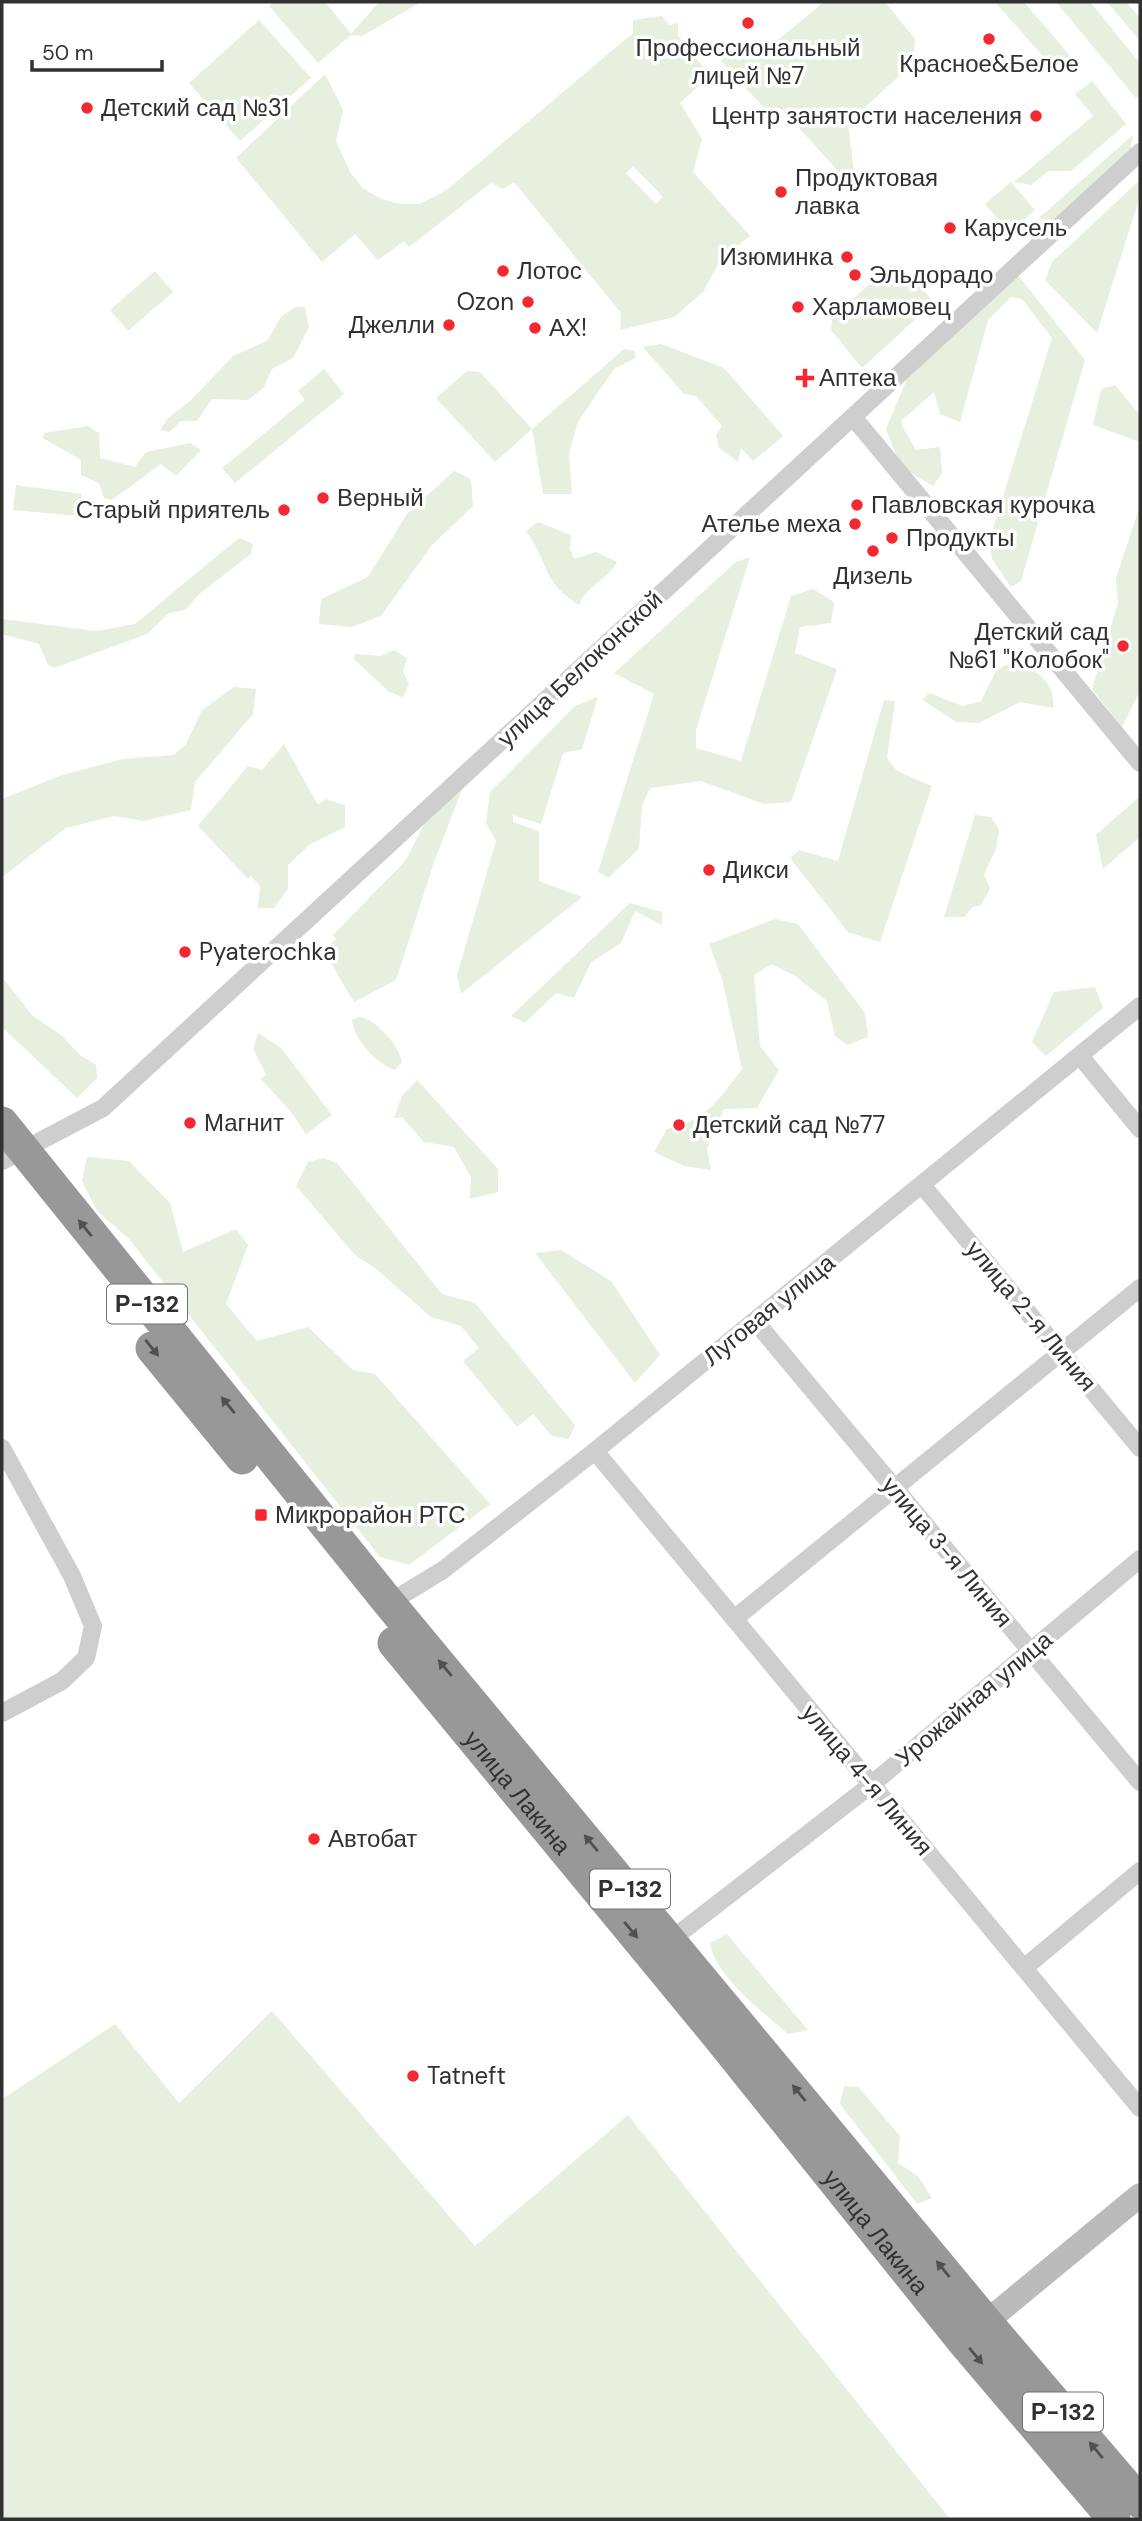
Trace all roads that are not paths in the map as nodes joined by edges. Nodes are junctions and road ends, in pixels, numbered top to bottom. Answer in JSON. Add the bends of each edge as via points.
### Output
{"nodes":[{"id":1,"x":1140,"y":152,"type":"edge"},
{"id":2,"x":853,"y":417,"type":"junction"},
{"id":3,"x":1140,"y":763,"type":"edge"},
{"id":4,"x":1140,"y":1006,"type":"edge"},
{"id":5,"x":1080,"y":1056,"type":"junction"},
{"id":6,"x":2,"y":1123,"type":"edge"},
{"id":7,"x":1140,"y":1129,"type":"edge"},
{"id":8,"x":7,"y":1158,"type":"edge"},
{"id":9,"x":922,"y":1185,"type":"junction"},
{"id":10,"x":1140,"y":1288,"type":"edge"},
{"id":11,"x":755,"y":1321,"type":"junction"},
{"id":12,"x":1061,"y":1353,"type":"junction"},
{"id":13,"x":2,"y":1448,"type":"edge"},
{"id":14,"x":1140,"y":1448,"type":"edge"},
{"id":15,"x":594,"y":1451,"type":"junction"},
{"id":16,"x":895,"y":1489,"type":"junction"},
{"id":17,"x":1140,"y":1559,"type":"edge"},
{"id":18,"x":389,"y":1603,"type":"junction"},
{"id":19,"x":734,"y":1619,"type":"junction"},
{"id":20,"x":1030,"y":1651,"type":"junction"},
{"id":21,"x":2,"y":1713,"type":"edge"},
{"id":22,"x":1140,"y":1783,"type":"edge"},
{"id":23,"x":871,"y":1785,"type":"junction"},
{"id":24,"x":1140,"y":1871,"type":"edge"},
{"id":25,"x":672,"y":1939,"type":"junction"},
{"id":26,"x":1024,"y":1968,"type":"junction"},
{"id":27,"x":1140,"y":2108,"type":"edge"},
{"id":28,"x":1140,"y":2195,"type":"edge"},
{"id":29,"x":986,"y":2322,"type":"junction"},
{"id":30,"x":1140,"y":2502,"type":"edge"},
{"id":31,"x":1114,"y":2519,"type":"edge"}],
"edges":[{"from":1,"to":2,"type":"street","name":"улица Белоконской"},
{"from":2,"to":3,"type":"street"},
{"from":2,"to":8,"type":"street","name":"улица Белоконской","via":[[103,1108]]},
{"from":4,"to":5,"type":"street","name":"Луговая улица"},
{"from":5,"to":7,"type":"street"},
{"from":5,"to":9,"type":"street","name":"Луговая улица"},
{"from":6,"to":8,"type":"highway","number":"Р-132"},
{"from":18,"to":8,"type":"highway","name":"улица Лакина","number":"Р-132","one_way":true,"via":[[271,1458]]},
{"from":8,"to":31,"type":"highway","name":"улица Лакина","number":"Р-132","one_way":true,"via":[[211,1421],[962,2340]]},
{"from":9,"to":11,"type":"street","name":"Луговая улица"},
{"from":9,"to":12,"type":"street","name":"улица 2-я Линия"},
{"from":10,"to":12,"type":"street"},
{"from":11,"to":15,"type":"street","name":"Луговая улица"},
{"from":11,"to":16,"type":"street","name":"улица 3-я Линия"},
{"from":12,"to":14,"type":"street","name":"улица 2-я Линия"},
{"from":12,"to":16,"type":"street"},
{"from":13,"to":21,"type":"street","via":[[72,1576],[93,1626],[86,1658],[62,1681]]},
{"from":15,"to":18,"type":"street","name":"Луговая улица","via":[[443,1570]]},
{"from":15,"to":19,"type":"street","name":"улица 4-я Линия"},
{"from":16,"to":19,"type":"street"},
{"from":16,"to":20,"type":"street","name":"улица 3-я Линия"},
{"from":17,"to":20,"type":"street","name":"Урожайная улица"},
{"from":25,"to":18,"type":"highway","name":"улица Лакина","number":"Р-132","one_way":true},
{"from":19,"to":23,"type":"street","name":"улица 4-я Линия"},
{"from":20,"to":22,"type":"street","name":"улица 3-я Линия"},
{"from":20,"to":23,"type":"street","name":"Урожайная улица"},
{"from":23,"to":25,"type":"street","name":"Урожайная улица"},
{"from":23,"to":26,"type":"street","name":"улица 4-я Линия"},
{"from":24,"to":26,"type":"street"},
{"from":29,"to":25,"type":"highway","name":"улица Лакина","number":"Р-132","one_way":true},
{"from":26,"to":27,"type":"street","name":"улица 4-я Линия"},
{"from":28,"to":29,"type":"street"},
{"from":30,"to":29,"type":"highway","name":"улица Лакина","number":"Р-132","one_way":true}]}
